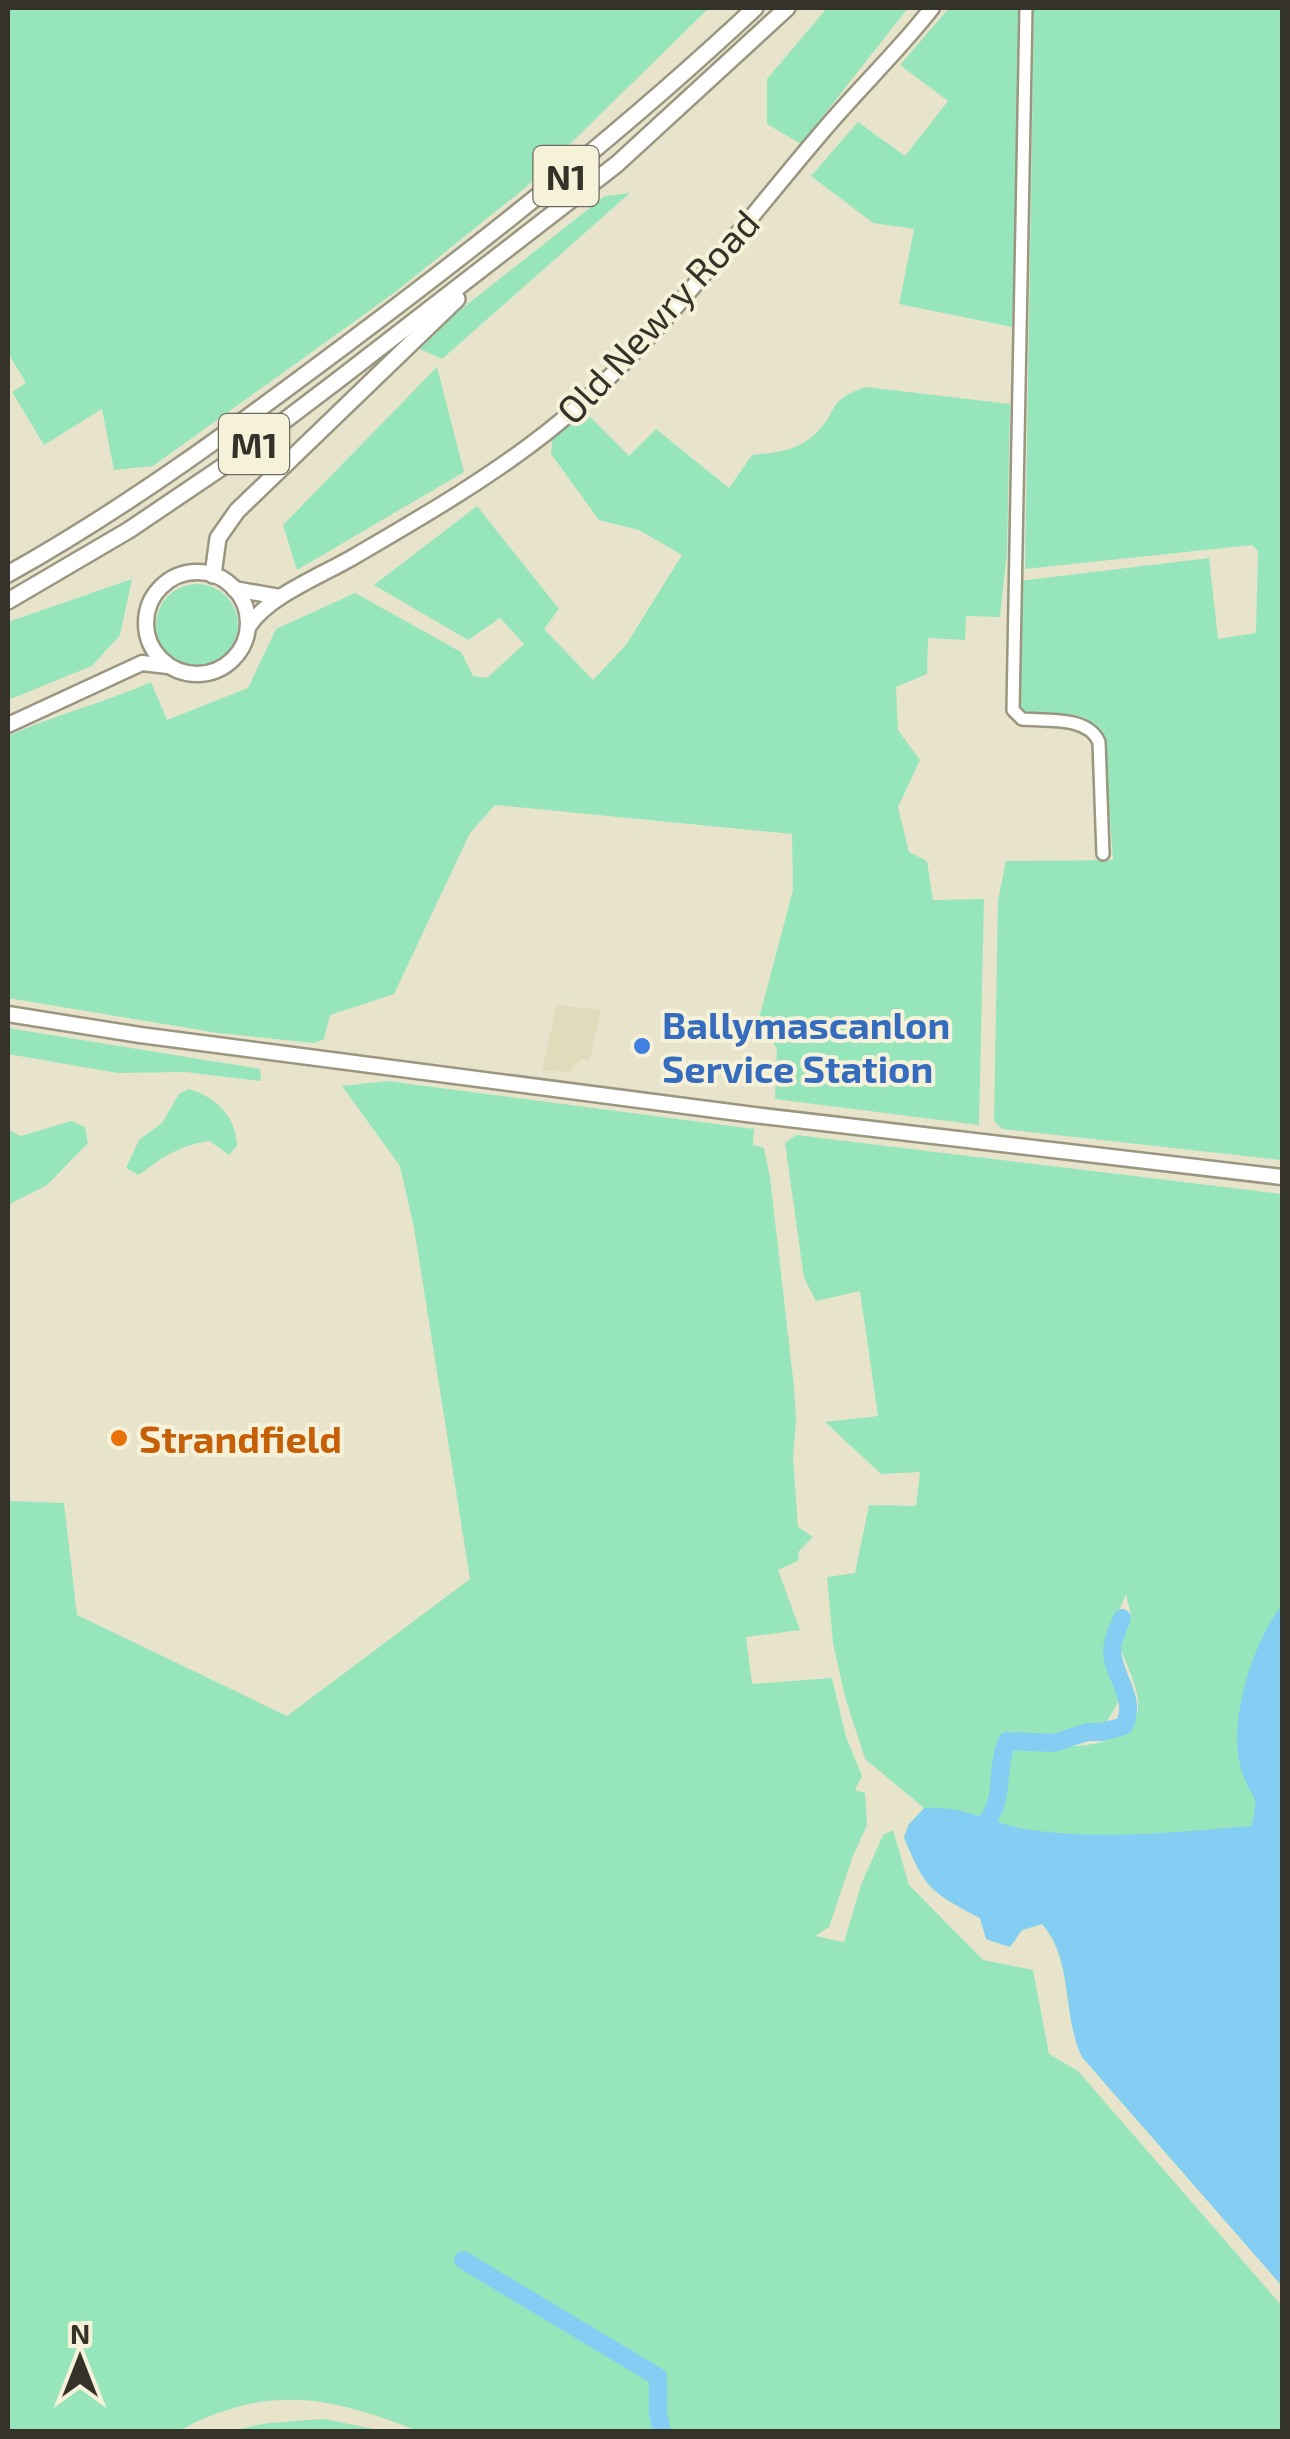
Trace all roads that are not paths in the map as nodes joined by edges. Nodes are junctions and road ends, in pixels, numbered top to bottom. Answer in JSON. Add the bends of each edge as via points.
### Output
{"nodes":[{"id":1,"x":755,"y":8,"type":"edge"},
{"id":2,"x":788,"y":8,"type":"edge"},
{"id":3,"x":932,"y":8,"type":"edge"},
{"id":4,"x":1026,"y":8,"type":"edge"},
{"id":5,"x":486,"y":266,"type":"junction"},
{"id":6,"x":113,"y":512,"type":"junction"},
{"id":7,"x":8,"y":562,"type":"edge"},
{"id":8,"x":8,"y":574,"type":"edge"},
{"id":9,"x":213,"y":575,"type":"junction"},
{"id":10,"x":234,"y":589,"type":"junction"},
{"id":11,"x":280,"y":597,"type":"junction"},
{"id":12,"x":8,"y":601,"type":"edge"},
{"id":13,"x":248,"y":626,"type":"junction"},
{"id":14,"x":149,"y":640,"type":"junction"},
{"id":15,"x":142,"y":663,"type":"junction"},
{"id":16,"x":170,"y":666,"type":"junction"},
{"id":17,"x":8,"y":724,"type":"edge"},
{"id":18,"x":1103,"y":854,"type":"dead end"},
{"id":19,"x":8,"y":1014,"type":"edge"},
{"id":20,"x":1282,"y":1177,"type":"edge"}],
"edges":[{"from":1,"to":6,"type":"highway","number":"N1","via":[[525,210]]},
{"from":2,"to":5,"type":"highway","number":"N1","via":[[617,164]]},
{"from":3,"to":11,"type":"main road","name":"Old Newry Road","via":[[603,384],[457,496]]},
{"from":4,"to":18,"type":"street","via":[[1014,710],[1022,719],[1094,730]]},
{"from":5,"to":9,"type":"highway","via":[[237,512],[218,538]]},
{"from":5,"to":12,"type":"highway","number":"M1","via":[[234,460]]},
{"from":6,"to":7,"type":"highway"},
{"from":6,"to":8,"type":"highway"},
{"from":9,"to":10,"type":"main road"},
{"from":9,"to":14,"type":"main road","via":[[181,575],[156,594],[146,624]]},
{"from":10,"to":11,"type":"main road"},
{"from":10,"to":13,"type":"main road"},
{"from":11,"to":13,"type":"main road","name":"Old Newry Road"},
{"from":13,"to":16,"type":"main road","via":[[235,658],[220,669],[186,673]]},
{"from":14,"to":15,"type":"main road"},
{"from":14,"to":16,"type":"main road"},
{"from":15,"to":16,"type":"main road"},
{"from":15,"to":17,"type":"main road"},
{"from":19,"to":20,"type":"main road","via":[[754,1115]]}]}
